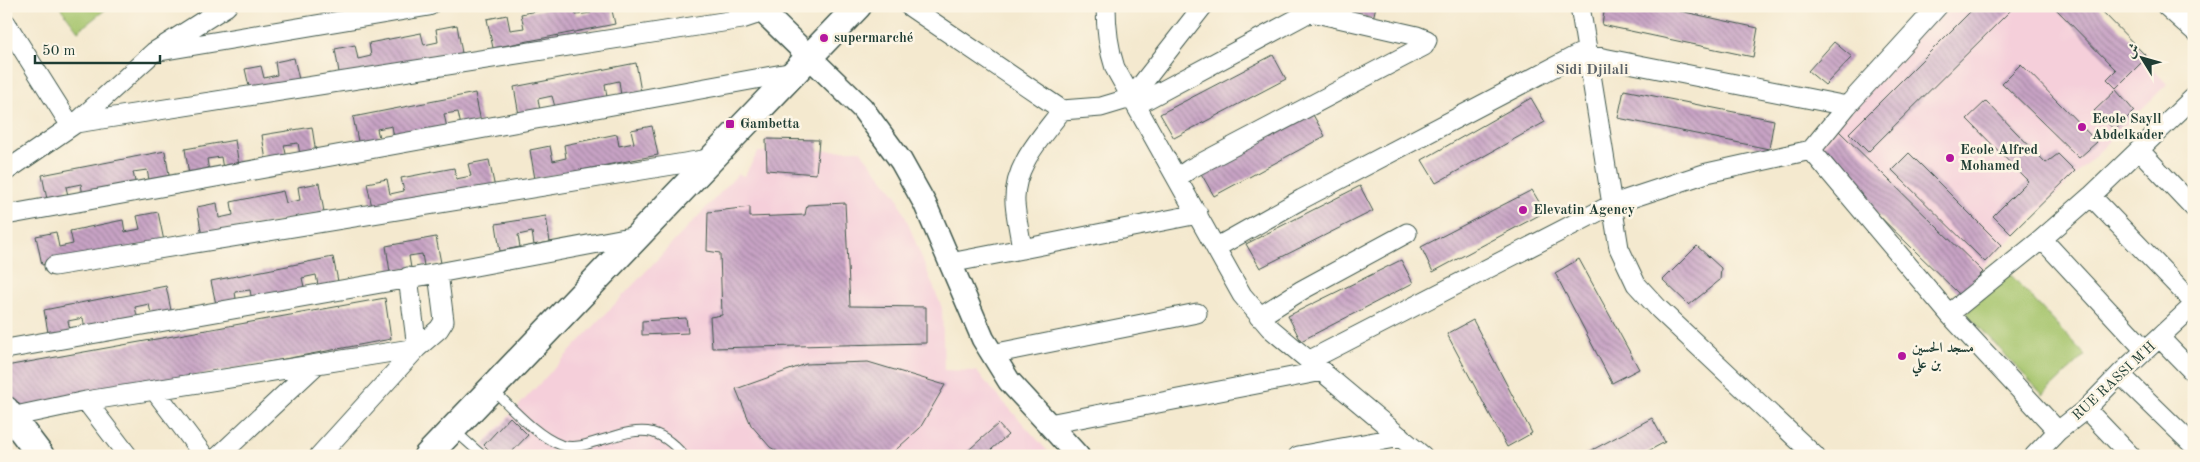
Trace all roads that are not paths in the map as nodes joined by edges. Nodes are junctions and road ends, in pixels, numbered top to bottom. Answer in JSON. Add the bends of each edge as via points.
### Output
{"nodes":[{"id":1,"x":227,"y":6,"type":"edge"},
{"id":2,"x":429,"y":6,"type":"edge"},
{"id":3,"x":858,"y":6,"type":"edge"},
{"id":4,"x":909,"y":6,"type":"edge"},
{"id":5,"x":1106,"y":6,"type":"edge"},
{"id":6,"x":1203,"y":6,"type":"edge"},
{"id":7,"x":1580,"y":6,"type":"edge"},
{"id":8,"x":1938,"y":6,"type":"edge"},
{"id":9,"x":2166,"y":6,"type":"edge"},
{"id":10,"x":760,"y":9,"type":"edge"},
{"id":11,"x":6,"y":23,"type":"edge"},
{"id":12,"x":2194,"y":31,"type":"edge"},
{"id":13,"x":154,"y":52,"type":"junction"},
{"id":14,"x":1588,"y":55,"type":"junction"},
{"id":15,"x":802,"y":65,"type":"junction"},
{"id":16,"x":1133,"y":101,"type":"junction"},
{"id":17,"x":1847,"y":106,"type":"junction"},
{"id":18,"x":2191,"y":106,"type":"edge"},
{"id":19,"x":1062,"y":110,"type":"junction"},
{"id":20,"x":74,"y":125,"type":"junction"},
{"id":21,"x":1811,"y":150,"type":"junction"},
{"id":22,"x":2140,"y":151,"type":"junction"},
{"id":23,"x":710,"y":159,"type":"junction"},
{"id":24,"x":6,"y":171,"type":"edge"},
{"id":25,"x":1177,"y":178,"type":"junction"},
{"id":26,"x":2091,"y":196,"type":"junction"},
{"id":27,"x":1613,"y":204,"type":"junction"},
{"id":28,"x":2194,"y":208,"type":"edge"},
{"id":29,"x":1198,"y":214,"type":"junction"},
{"id":30,"x":6,"y":215,"type":"edge"},
{"id":31,"x":1407,"y":233,"type":"dead end"},
{"id":32,"x":636,"y":236,"type":"junction"},
{"id":33,"x":2042,"y":239,"type":"junction"},
{"id":34,"x":1217,"y":247,"type":"junction"},
{"id":35,"x":1022,"y":250,"type":"junction"},
{"id":36,"x":950,"y":263,"type":"junction"},
{"id":37,"x":54,"y":266,"type":"dead end"},
{"id":38,"x":438,"y":273,"type":"junction"},
{"id":39,"x":408,"y":277,"type":"junction"},
{"id":40,"x":2194,"y":304,"type":"edge"},
{"id":41,"x":1197,"y":313,"type":"dead end"},
{"id":42,"x":1948,"y":314,"type":"junction"},
{"id":43,"x":1259,"y":317,"type":"junction"},
{"id":44,"x":2160,"y":338,"type":"junction"},
{"id":45,"x":417,"y":348,"type":"junction"},
{"id":46,"x":6,"y":349,"type":"edge"},
{"id":47,"x":2145,"y":350,"type":"junction"},
{"id":48,"x":992,"y":354,"type":"junction"},
{"id":49,"x":317,"y":364,"type":"junction"},
{"id":50,"x":1317,"y":365,"type":"junction"},
{"id":51,"x":2194,"y":372,"type":"edge"},
{"id":52,"x":2120,"y":374,"type":"junction"},
{"id":53,"x":491,"y":388,"type":"junction"},
{"id":54,"x":155,"y":391,"type":"junction"},
{"id":55,"x":86,"y":401,"type":"junction"},
{"id":56,"x":2086,"y":409,"type":"junction"},
{"id":57,"x":8,"y":413,"type":"edge"},
{"id":58,"x":1049,"y":424,"type":"junction"},
{"id":59,"x":453,"y":428,"type":"junction"},
{"id":60,"x":2058,"y":432,"type":"junction"},
{"id":61,"x":1401,"y":437,"type":"junction"},
{"id":62,"x":2194,"y":446,"type":"edge"},
{"id":63,"x":1338,"y":452,"type":"edge"},
{"id":64,"x":2037,"y":455,"type":"edge"},
{"id":65,"x":41,"y":456,"type":"edge"},
{"id":66,"x":128,"y":456,"type":"edge"},
{"id":67,"x":204,"y":456,"type":"edge"},
{"id":68,"x":219,"y":456,"type":"edge"},
{"id":69,"x":319,"y":456,"type":"edge"},
{"id":70,"x":427,"y":456,"type":"edge"},
{"id":71,"x":483,"y":456,"type":"edge"},
{"id":72,"x":684,"y":456,"type":"edge"},
{"id":73,"x":1078,"y":456,"type":"edge"},
{"id":74,"x":1298,"y":456,"type":"edge"},
{"id":75,"x":1423,"y":456,"type":"edge"},
{"id":76,"x":1815,"y":456,"type":"edge"},
{"id":77,"x":2131,"y":456,"type":"edge"}],
"edges":[{"from":1,"to":13,"type":"street"},
{"from":2,"to":13,"type":"street"},
{"from":3,"to":15,"type":"main road"},
{"from":4,"to":19,"type":"street"},
{"from":5,"to":16,"type":"street","via":[[1108,49],[1114,68]]},
{"from":6,"to":16,"type":"street"},
{"from":7,"to":14,"type":"street"},
{"from":8,"to":17,"type":"street"},
{"from":9,"to":12,"type":"street"},
{"from":10,"to":15,"type":"street"},
{"from":10,"to":20,"type":"street","via":[[732,21]]},
{"from":11,"to":20,"type":"street"},
{"from":13,"to":20,"type":"street"},
{"from":14,"to":17,"type":"street"},
{"from":14,"to":27,"type":"street"},
{"from":14,"to":34,"type":"street","via":[[1579,54],[1565,60]]},
{"from":15,"to":23,"type":"main road"},
{"from":15,"to":30,"type":"street"},
{"from":15,"to":36,"type":"street","via":[[862,108],[902,161],[925,204]]},
{"from":16,"to":19,"type":"street"},
{"from":16,"to":25,"type":"street"},
{"from":16,"to":25,"type":"street","via":[[1306,14],[1427,40],[1424,46]]},
{"from":17,"to":21,"type":"street"},
{"from":18,"to":22,"type":"street"},
{"from":19,"to":35,"type":"street","via":[[1027,157],[1018,177],[1015,201]]},
{"from":20,"to":24,"type":"street"},
{"from":21,"to":27,"type":"street","via":[[1707,173]]},
{"from":21,"to":42,"type":"street"},
{"from":22,"to":26,"type":"street"},
{"from":22,"to":28,"type":"street"},
{"from":23,"to":32,"type":"main road"},
{"from":23,"to":37,"type":"street"},
{"from":25,"to":29,"type":"street"},
{"from":26,"to":33,"type":"street"},
{"from":26,"to":40,"type":"street"},
{"from":27,"to":50,"type":"street"},
{"from":27,"to":76,"type":"street","via":[[1619,248],[1636,284]]},
{"from":29,"to":34,"type":"street"},
{"from":29,"to":35,"type":"street"},
{"from":31,"to":43,"type":"street"},
{"from":32,"to":38,"type":"street"},
{"from":32,"to":53,"type":"main road"},
{"from":33,"to":42,"type":"street"},
{"from":33,"to":47,"type":"street"},
{"from":34,"to":43,"type":"street","via":[[1242,295]]},
{"from":35,"to":36,"type":"street"},
{"from":36,"to":48,"type":"street"},
{"from":38,"to":39,"type":"street"},
{"from":38,"to":45,"type":"street","via":[[442,325]]},
{"from":39,"to":45,"type":"street"},
{"from":39,"to":46,"type":"street"},
{"from":40,"to":44,"type":"street","name":"RUE RASSI M'H"},
{"from":41,"to":48,"type":"street"},
{"from":42,"to":60,"type":"street"},
{"from":43,"to":50,"type":"street"},
{"from":44,"to":47,"type":"street","name":"RUE RASSI M'H"},
{"from":44,"to":51,"type":"street"},
{"from":45,"to":49,"type":"street"},
{"from":45,"to":69,"type":"street"},
{"from":47,"to":52,"type":"street","name":"RUE RASSI M'H"},
{"from":48,"to":58,"type":"street","via":[[1009,381]]},
{"from":49,"to":54,"type":"street"},
{"from":49,"to":68,"type":"street"},
{"from":50,"to":58,"type":"street"},
{"from":50,"to":61,"type":"street"},
{"from":52,"to":56,"type":"street","name":"RUE RASSI M'H"},
{"from":52,"to":62,"type":"street"},
{"from":53,"to":59,"type":"main road"},
{"from":53,"to":72,"type":"lane","via":[[546,437],[562,445],[586,444],[649,431],[667,438]]},
{"from":54,"to":55,"type":"street"},
{"from":54,"to":67,"type":"street"},
{"from":55,"to":57,"type":"street"},
{"from":55,"to":66,"type":"street"},
{"from":56,"to":60,"type":"street","name":"RUE RASSI M'H"},
{"from":56,"to":77,"type":"street"},
{"from":57,"to":65,"type":"main road"},
{"from":58,"to":73,"type":"street"},
{"from":59,"to":70,"type":"main road"},
{"from":59,"to":71,"type":"lane"},
{"from":60,"to":64,"type":"street","name":"RUE RASSI M'H"},
{"from":61,"to":63,"type":"street"},
{"from":61,"to":75,"type":"street"},
{"from":63,"to":74,"type":"street"}]}
